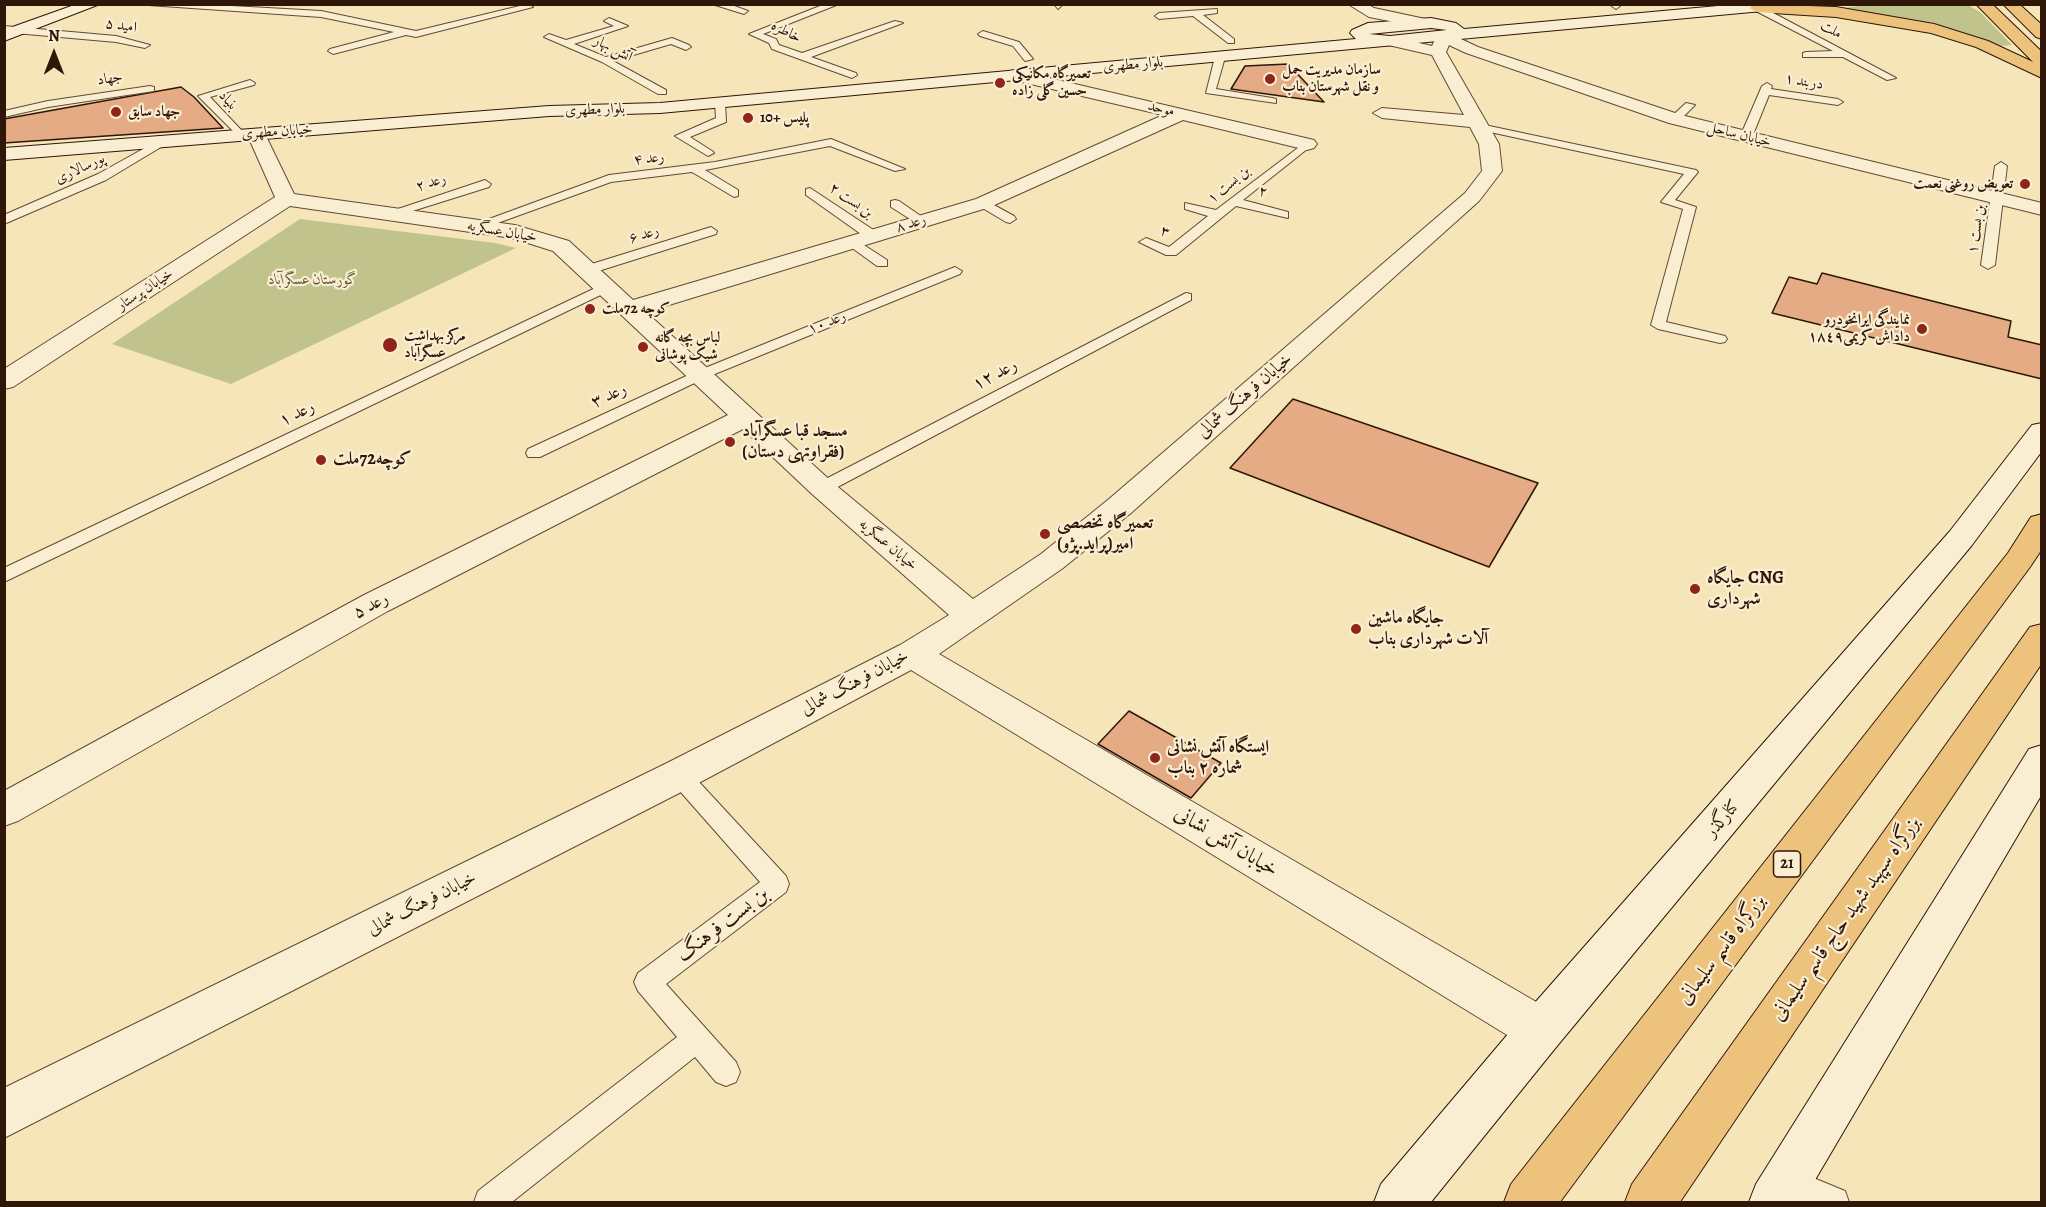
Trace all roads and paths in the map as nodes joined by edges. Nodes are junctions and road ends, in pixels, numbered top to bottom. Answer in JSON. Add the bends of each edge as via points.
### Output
{"nodes":[{"id":1,"x":93,"y":4,"type":"edge"},
{"id":2,"x":138,"y":4,"type":"edge"},
{"id":3,"x":490,"y":4,"type":"edge"},
{"id":4,"x":716,"y":4,"type":"edge"},
{"id":5,"x":835,"y":4,"type":"edge"},
{"id":6,"x":1354,"y":4,"type":"edge"},
{"id":7,"x":1633,"y":4,"type":"edge"},
{"id":8,"x":1795,"y":4,"type":"edge"},
{"id":9,"x":1983,"y":4,"type":"edge"},
{"id":10,"x":2010,"y":4,"type":"edge"},
{"id":11,"x":1615,"y":5,"type":"edge"},
{"id":12,"x":529,"y":7,"type":"dead end"},
{"id":13,"x":1757,"y":8,"type":"junction"},
{"id":14,"x":744,"y":11,"type":"dead end"},
{"id":15,"x":1214,"y":11,"type":"dead end"},
{"id":16,"x":513,"y":12,"type":"junction"},
{"id":17,"x":1195,"y":13,"type":"junction"},
{"id":18,"x":1159,"y":16,"type":"dead end"},
{"id":19,"x":1498,"y":16,"type":"junction"},
{"id":20,"x":1369,"y":20,"type":"junction"},
{"id":21,"x":609,"y":21,"type":"dead end"},
{"id":22,"x":898,"y":23,"type":"dead end"},
{"id":23,"x":4,"y":29,"type":"edge"},
{"id":24,"x":1521,"y":29,"type":"junction"},
{"id":25,"x":21,"y":30,"type":"junction"},
{"id":26,"x":405,"y":32,"type":"junction"},
{"id":27,"x":983,"y":34,"type":"dead end"},
{"id":28,"x":2042,"y":34,"type":"edge"},
{"id":29,"x":1299,"y":35,"type":"junction"},
{"id":30,"x":4,"y":36,"type":"edge"},
{"id":31,"x":549,"y":37,"type":"dead end"},
{"id":32,"x":1436,"y":37,"type":"junction"},
{"id":33,"x":1231,"y":41,"type":"junction"},
{"id":34,"x":1389,"y":41,"type":"junction"},
{"id":35,"x":567,"y":44,"type":"junction"},
{"id":36,"x":145,"y":45,"type":"dead end"},
{"id":37,"x":686,"y":47,"type":"dead end"},
{"id":38,"x":1316,"y":48,"type":"junction"},
{"id":39,"x":333,"y":51,"type":"dead end"},
{"id":40,"x":1844,"y":54,"type":"junction"},
{"id":41,"x":1806,"y":55,"type":"dead end"},
{"id":42,"x":801,"y":57,"type":"junction"},
{"id":43,"x":1220,"y":57,"type":"junction"},
{"id":44,"x":1028,"y":59,"type":"junction"},
{"id":45,"x":604,"y":60,"type":"junction"},
{"id":46,"x":2042,"y":62,"type":"edge"},
{"id":47,"x":2042,"y":73,"type":"edge"},
{"id":48,"x":852,"y":75,"type":"junction"},
{"id":49,"x":1015,"y":75,"type":"junction"},
{"id":50,"x":1891,"y":78,"type":"dead end"},
{"id":51,"x":250,"y":83,"type":"dead end"},
{"id":52,"x":150,"y":89,"type":"dead end"},
{"id":53,"x":662,"y":92,"type":"junction"},
{"id":54,"x":686,"y":97,"type":"junction"},
{"id":55,"x":1272,"y":101,"type":"dead end"},
{"id":56,"x":720,"y":102,"type":"junction"},
{"id":57,"x":1838,"y":102,"type":"dead end"},
{"id":58,"x":1690,"y":105,"type":"dead end"},
{"id":59,"x":549,"y":111,"type":"junction"},
{"id":60,"x":1382,"y":113,"type":"dead end"},
{"id":61,"x":4,"y":114,"type":"edge"},
{"id":62,"x":1182,"y":114,"type":"junction"},
{"id":63,"x":1675,"y":119,"type":"junction"},
{"id":64,"x":1479,"y":125,"type":"junction"},
{"id":65,"x":248,"y":135,"type":"junction"},
{"id":66,"x":1746,"y":136,"type":"junction"},
{"id":67,"x":165,"y":141,"type":"junction"},
{"id":68,"x":1307,"y":144,"type":"joint"},
{"id":69,"x":4,"y":153,"type":"edge"},
{"id":70,"x":708,"y":153,"type":"dead end"},
{"id":71,"x":2001,"y":166,"type":"dead end"},
{"id":72,"x":694,"y":168,"type":"junction"},
{"id":73,"x":899,"y":169,"type":"dead end"},
{"id":74,"x":485,"y":183,"type":"dead end"},
{"id":75,"x":810,"y":192,"type":"dead end"},
{"id":76,"x":734,"y":193,"type":"dead end"},
{"id":77,"x":1998,"y":198,"type":"junction"},
{"id":78,"x":286,"y":200,"type":"junction"},
{"id":79,"x":1235,"y":202,"type":"junction"},
{"id":80,"x":983,"y":203,"type":"junction"},
{"id":81,"x":895,"y":204,"type":"dead end"},
{"id":82,"x":1189,"y":206,"type":"dead end"},
{"id":83,"x":4,"y":208,"type":"edge"},
{"id":84,"x":2042,"y":209,"type":"edge"},
{"id":85,"x":18,"y":214,"type":"junction"},
{"id":86,"x":386,"y":215,"type":"junction"},
{"id":87,"x":1218,"y":215,"type":"junction"},
{"id":88,"x":1284,"y":215,"type":"dead end"},
{"id":89,"x":1010,"y":219,"type":"dead end"},
{"id":90,"x":4,"y":220,"type":"edge"},
{"id":91,"x":922,"y":221,"type":"junction"},
{"id":92,"x":476,"y":226,"type":"junction"},
{"id":93,"x":711,"y":231,"type":"dead end"},
{"id":94,"x":863,"y":239,"type":"junction"},
{"id":95,"x":1146,"y":242,"type":"dead end"},
{"id":96,"x":1171,"y":252,"type":"joint"},
{"id":97,"x":882,"y":263,"type":"dead end"},
{"id":98,"x":1988,"y":265,"type":"dead end"},
{"id":99,"x":587,"y":270,"type":"junction"},
{"id":100,"x":955,"y":272,"type":"dead end"},
{"id":101,"x":606,"y":287,"type":"junction"},
{"id":102,"x":1186,"y":297,"type":"dead end"},
{"id":103,"x":629,"y":309,"type":"junction"},
{"id":104,"x":1720,"y":339,"type":"dead end"},
{"id":105,"x":700,"y":375,"type":"junction"},
{"id":106,"x":4,"y":381,"type":"edge"},
{"id":107,"x":746,"y":417,"type":"junction"},
{"id":108,"x":2042,"y":430,"type":"edge"},
{"id":109,"x":534,"y":453,"type":"dead end"},
{"id":110,"x":822,"y":488,"type":"junction"},
{"id":111,"x":2042,"y":524,"type":"edge"},
{"id":112,"x":4,"y":576,"type":"edge"},
{"id":113,"x":972,"y":616,"type":"junction"},
{"id":114,"x":2042,"y":636,"type":"edge"},
{"id":115,"x":912,"y":654,"type":"junction"},
{"id":116,"x":2042,"y":759,"type":"edge"},
{"id":117,"x":679,"y":774,"type":"junction"},
{"id":118,"x":4,"y":810,"type":"edge"},
{"id":119,"x":1541,"y":1030,"type":"junction"},
{"id":120,"x":696,"y":1039,"type":"junction"},
{"id":121,"x":726,"y":1072,"type":"dead end"},
{"id":122,"x":4,"y":1114,"type":"edge"},
{"id":123,"x":1781,"y":1192,"type":"edge"},
{"id":124,"x":489,"y":1203,"type":"edge"},
{"id":125,"x":1399,"y":1203,"type":"edge"},
{"id":126,"x":1529,"y":1203,"type":"edge"},
{"id":127,"x":1650,"y":1203,"type":"edge"},
{"id":128,"x":1834,"y":1203,"type":"edge"}],
"edges":[{"from":1,"to":25,"type":"street"},
{"from":2,"to":26,"type":"lane","via":[[321,14]]},
{"from":3,"to":16,"type":"lane"},
{"from":4,"to":14,"type":"lane"},
{"from":5,"to":42,"type":"lane","name":"خاطره","via":[[754,34]]},
{"from":6,"to":20,"type":"street"},
{"from":7,"to":11,"type":"street"},
{"from":8,"to":13,"type":"street"},
{"from":9,"to":46,"type":"main road"},
{"from":10,"to":28,"type":"main road"},
{"from":11,"to":19,"type":"street"},
{"from":12,"to":16,"type":"lane"},
{"from":13,"to":24,"type":"street"},
{"from":13,"to":40,"type":"lane","name":"ملت"},
{"from":13,"to":47,"type":"main road","via":[[1836,12],[1934,29],[1982,44]]},
{"from":15,"to":17,"type":"lane"},
{"from":16,"to":26,"type":"lane","via":[[416,34]]},
{"from":17,"to":18,"type":"lane"},
{"from":17,"to":33,"type":"lane"},
{"from":19,"to":24,"type":"street","via":[[1491,19],[1492,23]]},
{"from":19,"to":32,"type":"street"},
{"from":20,"to":29,"type":"street","name":"بلوار مطهری"},
{"from":20,"to":32,"type":"street","name":"بلوار مطهری"},
{"from":20,"to":34,"type":"street","via":[[1359,36]]},
{"from":21,"to":35,"type":"lane","via":[[623,26]]},
{"from":22,"to":42,"type":"lane"},
{"from":23,"to":25,"type":"lane","name":"امید ۵"},
{"from":24,"to":32,"type":"street"},
{"from":25,"to":30,"type":"street"},
{"from":25,"to":36,"type":"lane","name":"امید ۵"},
{"from":26,"to":39,"type":"lane"},
{"from":27,"to":44,"type":"lane","via":[[1016,44]]},
{"from":29,"to":33,"type":"street","name":"بلوار مطهری"},
{"from":29,"to":38,"type":"street","via":[[1327,41],[1327,45]]},
{"from":31,"to":35,"type":"lane","name":"آتش بهار"},
{"from":32,"to":34,"type":"street"},
{"from":32,"to":63,"type":"street","name":"خیابان ساحل"},
{"from":32,"to":64,"type":"street","name":"خیابان فرهنگ شمالی"},
{"from":33,"to":44,"type":"street","name":"بلوار مطهری"},
{"from":34,"to":38,"type":"street","name":"بلوار مطهری"},
{"from":35,"to":45,"type":"lane","name":"آتش بهار"},
{"from":37,"to":45,"type":"lane","via":[[672,41]]},
{"from":38,"to":43,"type":"street","name":"بلوار مطهری"},
{"from":40,"to":41,"type":"lane"},
{"from":40,"to":50,"type":"lane","name":"ملت"},
{"from":42,"to":48,"type":"lane","name":"خاطره"},
{"from":43,"to":49,"type":"street","name":"بلوار مطهری"},
{"from":43,"to":55,"type":"lane","via":[[1210,91]]},
{"from":44,"to":48,"type":"street","name":"بلوار مطهری"},
{"from":45,"to":53,"type":"lane","name":"آتش بهار"},
{"from":48,"to":54,"type":"street","name":"بلوار مطهری"},
{"from":49,"to":56,"type":"street","name":"بلوار مطهری"},
{"from":49,"to":62,"type":"street","name":"موحد"},
{"from":51,"to":65,"type":"lane","name":"بنیاد","via":[[203,96]]},
{"from":52,"to":61,"type":"lane","name":"جهاد"},
{"from":53,"to":54,"type":"street","name":"بلوار مطهری"},
{"from":53,"to":59,"type":"street","name":"بلوار مطهری"},
{"from":54,"to":56,"type":"street","name":"بلوار مطهری"},
{"from":54,"to":59,"type":"street","name":"بلوار مطهری"},
{"from":56,"to":70,"type":"lane","via":[[722,120],[681,136]]},
{"from":57,"to":66,"type":"lane","name":"دربند ۱","via":[[1766,89]]},
{"from":58,"to":63,"type":"lane"},
{"from":59,"to":65,"type":"street","name":"خیابان مطهری"},
{"from":60,"to":64,"type":"street"},
{"from":62,"to":68,"type":"street","name":"موحد"},
{"from":62,"to":80,"type":"street","name":"رعد ۸"},
{"from":63,"to":66,"type":"street","name":"خیابان ساحل"},
{"from":64,"to":104,"type":"lane","via":[[1692,172],[1667,202],[1690,207],[1659,325]]},
{"from":64,"to":113,"type":"street","name":"خیابان فرهنگ شمالی","via":[[1489,144],[1492,171],[1472,197],[1120,506],[1052,561]]},
{"from":65,"to":67,"type":"street","name":"خیابان مطهری"},
{"from":65,"to":78,"type":"street"},
{"from":66,"to":77,"type":"street","name":"خیابان ساحل"},
{"from":67,"to":69,"type":"street","name":"خیابان مطهری"},
{"from":67,"to":85,"type":"lane","name":"پورسالاری","via":[[102,177]]},
{"from":68,"to":79,"type":"lane","name":"بن بست ۱"},
{"from":71,"to":77,"type":"lane","name":"بن بست ۱"},
{"from":72,"to":73,"type":"lane","name":"رعد ۴","via":[[831,142]]},
{"from":72,"to":76,"type":"lane"},
{"from":72,"to":92,"type":"lane","name":"رعد ۴","via":[[609,179]]},
{"from":74,"to":86,"type":"lane","name":"رعد ۲"},
{"from":75,"to":94,"type":"lane","name":"بن بست ۲"},
{"from":77,"to":84,"type":"street","name":"خیابان ساحل"},
{"from":77,"to":98,"type":"lane","name":"بن بست ۱"},
{"from":78,"to":86,"type":"street","name":"خیابان عسگریه"},
{"from":78,"to":106,"type":"street","name":"خیابان پرستار"},
{"from":79,"to":87,"type":"lane","name":"بن بست ۱"},
{"from":79,"to":88,"type":"lane","name":"۲"},
{"from":80,"to":89,"type":"lane"},
{"from":80,"to":91,"type":"street","name":"رعد ۸"},
{"from":81,"to":91,"type":"lane"},
{"from":82,"to":87,"type":"lane"},
{"from":83,"to":85,"type":"lane"},
{"from":85,"to":90,"type":"lane","name":"پورسالاری"},
{"from":86,"to":92,"type":"street","name":"خیابان عسگریه"},
{"from":87,"to":96,"type":"lane","name":"بن بست ۱"},
{"from":91,"to":94,"type":"street","name":"رعد ۸"},
{"from":92,"to":99,"type":"street","name":"خیابان عسگریه","via":[[548,241],[566,250]]},
{"from":93,"to":99,"type":"lane","name":"رعد ۶"},
{"from":94,"to":97,"type":"lane"},
{"from":94,"to":103,"type":"street","name":"رعد ۸"},
{"from":95,"to":96,"type":"lane","name":"۳"},
{"from":99,"to":101,"type":"street","name":"خیابان عسگریه"},
{"from":100,"to":105,"type":"lane","name":"رعد ۱۰"},
{"from":101,"to":103,"type":"street","name":"خیابان عسگریه"},
{"from":101,"to":112,"type":"lane","name":"رعد ۱"},
{"from":102,"to":110,"type":"lane","name":"رعد ۱۲"},
{"from":103,"to":105,"type":"street","name":"خیابان عسگریه"},
{"from":105,"to":107,"type":"street","name":"خیابان عسگریه"},
{"from":105,"to":109,"type":"lane","name":"رعد ۳"},
{"from":107,"to":110,"type":"street","name":"خیابان عسگریه"},
{"from":107,"to":118,"type":"street","name":"رعد ۵","via":[[376,603]]},
{"from":108,"to":119,"type":"street","name":"کنارگذر","via":[[1960,538],[1830,694]]},
{"from":110,"to":113,"type":"street","name":"خیابان عسگریه"},
{"from":111,"to":126,"type":"main road","name":"بزرگراه قاسم سلیمانی","number":"21","via":[[2019,560]]},
{"from":113,"to":115,"type":"street","name":"خیابان فرهنگ شمالی"},
{"from":114,"to":127,"type":"main road","name":"بزرگراه سپهبد شهید حاج قاسم سلیمانی"},
{"from":115,"to":117,"type":"street","name":"خیابان فرهنگ شمالی"},
{"from":115,"to":119,"type":"street","name":"خیابان آتش نشانی"},
{"from":116,"to":123,"type":"street"},
{"from":117,"to":120,"type":"lane","name":"بن بست فرهنگ","via":[[777,884],[647,982]]},
{"from":117,"to":122,"type":"street","name":"خیابان فرهنگ شمالی"},
{"from":119,"to":125,"type":"street","name":"کنارگذر"},
{"from":120,"to":121,"type":"lane","name":"بن بست فرهنگ"},
{"from":120,"to":124,"type":"lane"},
{"from":123,"to":128,"type":"lane"}]}
